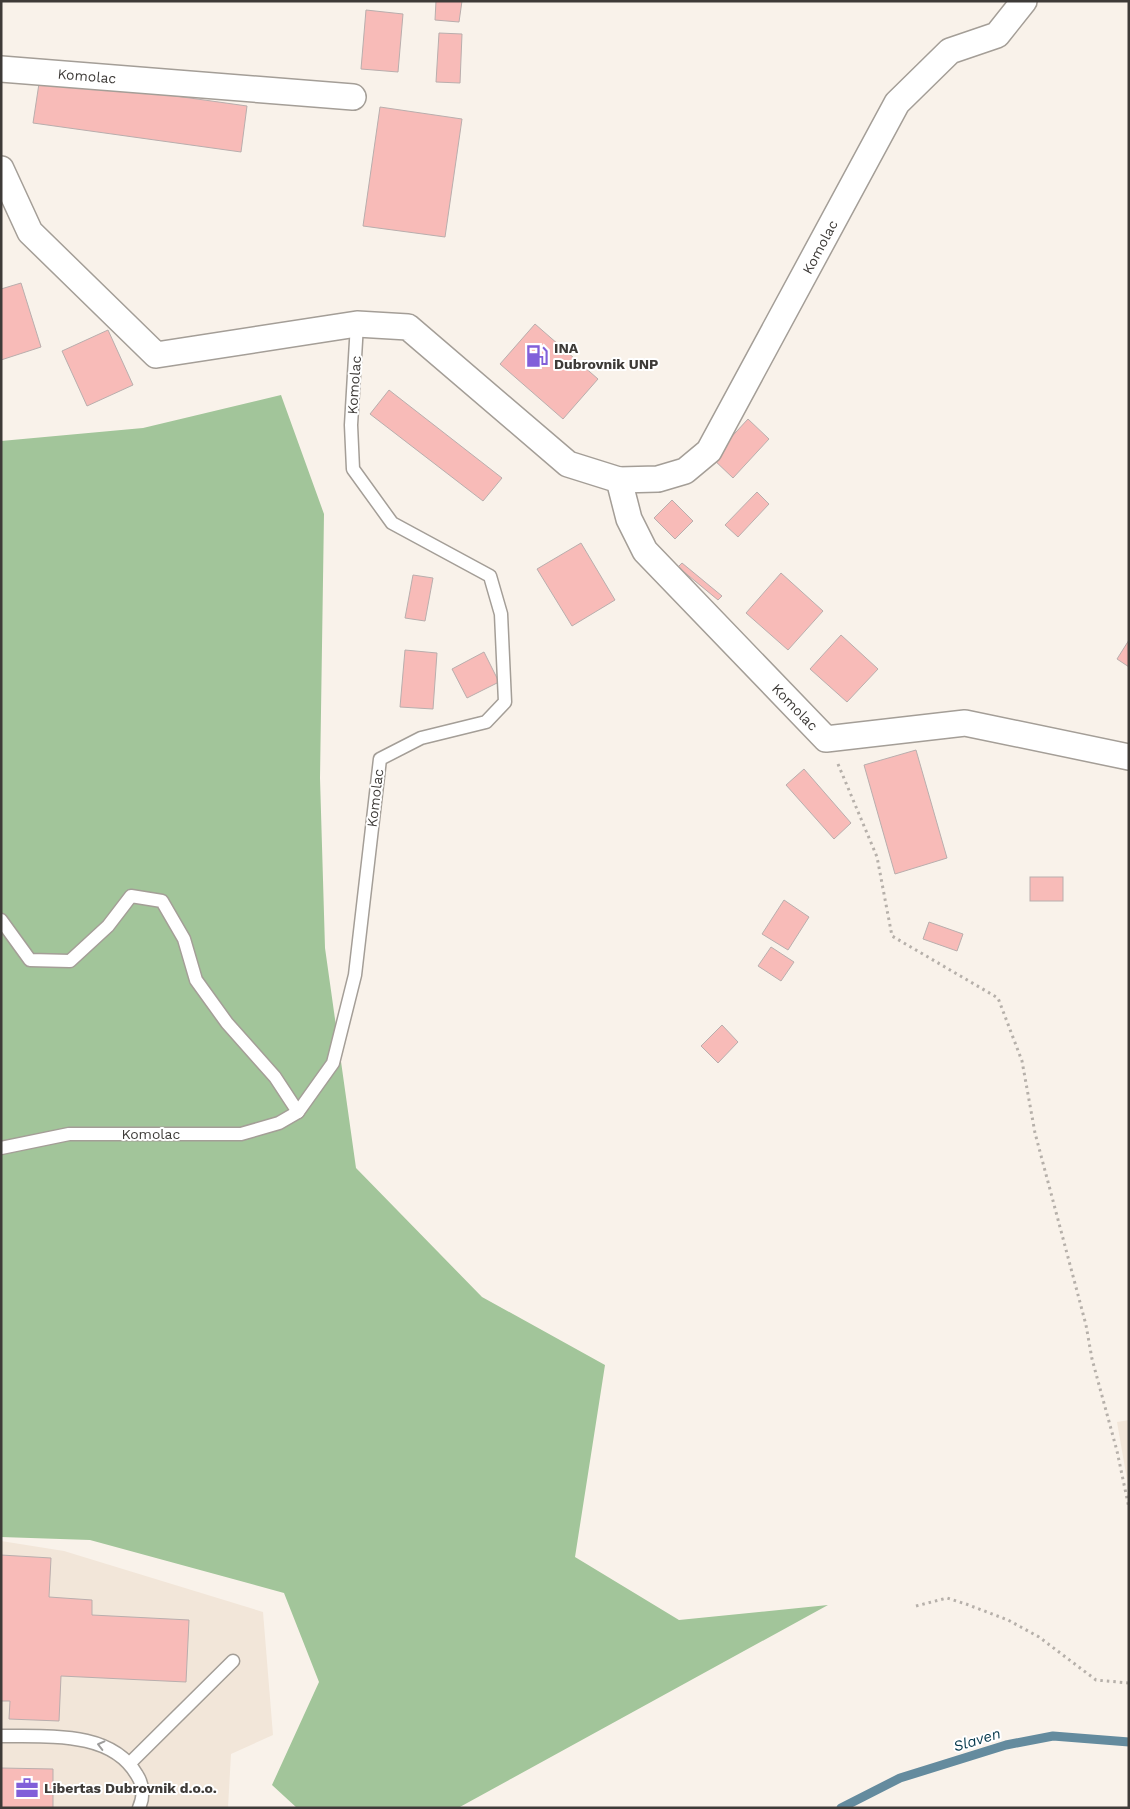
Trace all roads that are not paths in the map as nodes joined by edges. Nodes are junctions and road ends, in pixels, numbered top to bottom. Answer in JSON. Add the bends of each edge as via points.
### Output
{"nodes":[{"id":1,"x":1024,"y":1,"type":"edge"},
{"id":2,"x":1,"y":69,"type":"edge"},
{"id":3,"x":353,"y":97,"type":"dead end"},
{"id":4,"x":1,"y":169,"type":"edge"},
{"id":5,"x":357,"y":324,"type":"junction"},
{"id":6,"x":619,"y":480,"type":"junction"},
{"id":7,"x":1129,"y":757,"type":"edge"},
{"id":8,"x":1,"y":920,"type":"edge"},
{"id":9,"x":298,"y":1112,"type":"junction"},
{"id":10,"x":1,"y":1148,"type":"edge"},
{"id":11,"x":233,"y":1661,"type":"dead end"},
{"id":12,"x":1,"y":1736,"type":"edge"},
{"id":13,"x":130,"y":1763,"type":"junction"},
{"id":14,"x":139,"y":1808,"type":"edge"}],
"edges":[{"from":1,"to":6,"type":"street","name":"Komolac","via":[[998,35],[950,51],[897,103],[709,452],[685,471],[658,479]]},
{"from":2,"to":3,"type":"street","name":"Komolac"},
{"from":4,"to":5,"type":"street","name":"Komolac","via":[[30,232],[156,355]]},
{"from":5,"to":6,"type":"street","name":"Komolac","via":[[408,327],[568,464]]},
{"from":5,"to":9,"type":"lane","name":"Komolac","via":[[351,425],[353,468],[392,523],[490,576],[501,614],[505,702],[486,722],[421,738],[380,759],[354,976],[333,1063]]},
{"from":6,"to":7,"type":"street","name":"Komolac","via":[[629,519],[645,551],[826,739],[965,723]]},
{"from":8,"to":9,"type":"lane","via":[[30,960],[70,961],[108,926],[131,896],[162,901],[184,939],[196,980],[227,1023],[275,1077]]},
{"from":9,"to":10,"type":"lane","name":"Komolac","via":[[279,1123],[241,1134],[69,1134]]},
{"from":11,"to":13,"type":"lane"},
{"from":13,"to":12,"type":"lane","one_way":true,"via":[[110,1748],[72,1738]]},
{"from":13,"to":14,"type":"lane","via":[[143,1785]]}]}
